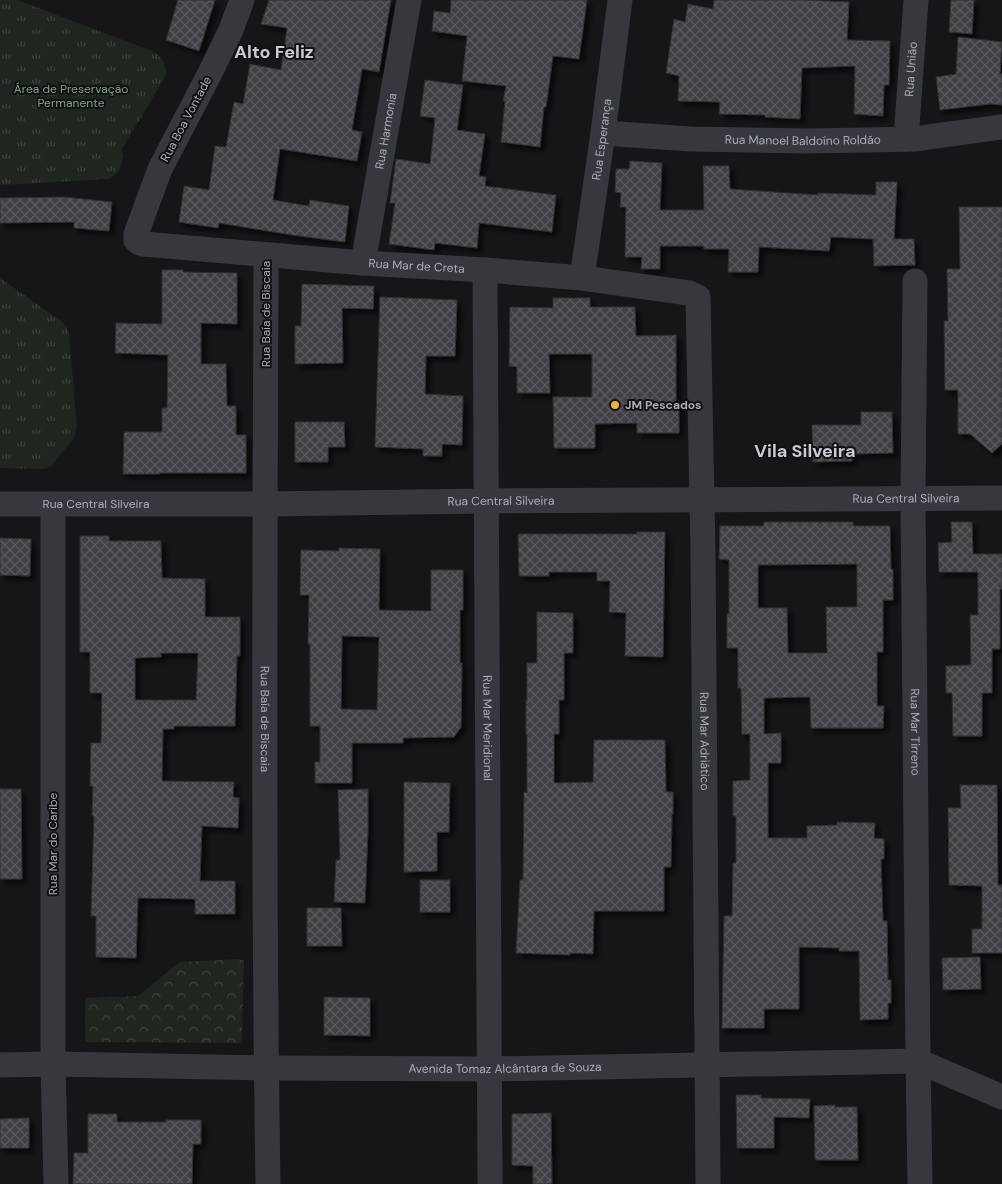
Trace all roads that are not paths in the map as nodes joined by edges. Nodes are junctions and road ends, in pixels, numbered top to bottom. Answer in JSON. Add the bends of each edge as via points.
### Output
{"nodes":[{"id":1,"x":242,"y":0,"type":"edge"},
{"id":2,"x":409,"y":0,"type":"edge"},
{"id":3,"x":620,"y":0,"type":"edge"},
{"id":4,"x":916,"y":0,"type":"edge"},
{"id":5,"x":1002,"y":127,"type":"edge"},
{"id":6,"x":603,"y":133,"type":"junction"},
{"id":7,"x":906,"y":139,"type":"junction"},
{"id":8,"x":136,"y":240,"type":"joint"},
{"id":9,"x":266,"y":255,"type":"junction"},
{"id":10,"x":363,"y":263,"type":"junction"},
{"id":11,"x":484,"y":270,"type":"junction"},
{"id":12,"x":582,"y":278,"type":"junction"},
{"id":13,"x":915,"y":281,"type":"dead end"},
{"id":14,"x":698,"y":297,"type":"joint"},
{"id":15,"x":1002,"y":498,"type":"edge"},
{"id":16,"x":913,"y":499,"type":"junction"},
{"id":17,"x":702,"y":500,"type":"junction"},
{"id":18,"x":486,"y":501,"type":"junction"},
{"id":19,"x":0,"y":504,"type":"edge"},
{"id":20,"x":53,"y":504,"type":"junction"},
{"id":21,"x":265,"y":504,"type":"junction"},
{"id":22,"x":918,"y":1062,"type":"junction"},
{"id":23,"x":53,"y":1064,"type":"junction"},
{"id":24,"x":708,"y":1064,"type":"junction"},
{"id":25,"x":0,"y":1065,"type":"edge"},
{"id":26,"x":266,"y":1068,"type":"junction"},
{"id":27,"x":489,"y":1069,"type":"junction"},
{"id":28,"x":1002,"y":1097,"type":"edge"},
{"id":29,"x":56,"y":1184,"type":"edge"},
{"id":30,"x":268,"y":1184,"type":"edge"},
{"id":31,"x":490,"y":1184,"type":"edge"},
{"id":32,"x":708,"y":1184,"type":"edge"},
{"id":33,"x":920,"y":1184,"type":"edge"}],
"edges":[{"from":1,"to":8,"type":"street","name":"Rua Boa Vontade","via":[[231,30],[160,169]]},
{"from":2,"to":10,"type":"street","name":"Rua Harmonia"},
{"from":3,"to":6,"type":"street","name":"Rua Esperança"},
{"from":4,"to":7,"type":"street","name":"Rua União"},
{"from":5,"to":7,"type":"street","name":"Rua Manoel Baldoíno Roldão"},
{"from":6,"to":7,"type":"street","name":"Rua Manoel Baldoíno Roldão","via":[[690,139]]},
{"from":6,"to":12,"type":"street","name":"Rua Esperança"},
{"from":8,"to":9,"type":"street","name":"Rua Mar de Creta","via":[[144,244]]},
{"from":9,"to":10,"type":"street","name":"Rua Mar de Creta"},
{"from":9,"to":21,"type":"street","name":"Rua Baía de Biscaia"},
{"from":10,"to":11,"type":"street","name":"Rua Mar de Creta"},
{"from":11,"to":12,"type":"street","name":"Rua Mar de Creta"},
{"from":11,"to":18,"type":"street","name":"Rua Mar Meridional"},
{"from":12,"to":14,"type":"street","name":"Rua Mar de Creta"},
{"from":13,"to":16,"type":"street","name":"Rua Mar Tirreno"},
{"from":14,"to":17,"type":"street","name":"Rua Mar Adriático"},
{"from":15,"to":16,"type":"street","name":"Rua Central Silveira"},
{"from":16,"to":17,"type":"street","name":"Rua Central Silveira"},
{"from":16,"to":22,"type":"street","name":"Rua Mar Tirreno"},
{"from":17,"to":18,"type":"street","name":"Rua Central Silveira"},
{"from":17,"to":24,"type":"street","name":"Rua Mar Adriático"},
{"from":18,"to":21,"type":"street","name":"Rua Central Silveira"},
{"from":18,"to":27,"type":"street","name":"Rua Mar Meridional"},
{"from":19,"to":20,"type":"street","name":"Rua Central Silveira"},
{"from":20,"to":21,"type":"street","name":"Rua Central Silveira"},
{"from":20,"to":23,"type":"street","name":"Rua Mar do Caribe"},
{"from":21,"to":26,"type":"street","name":"Rua Baía de Biscaia"},
{"from":22,"to":24,"type":"street","name":"Avenida Tomaz Alcântara de Souza"},
{"from":22,"to":28,"type":"street","name":"Avenida Tomaz Alcântara de Souza"},
{"from":22,"to":33,"type":"street","name":"Rua Mar Tirreno"},
{"from":23,"to":25,"type":"street","name":"Avenida Tomaz Alcântara de Souza"},
{"from":23,"to":26,"type":"street","name":"Avenida Tomaz Alcântara de Souza"},
{"from":23,"to":29,"type":"street","name":"Rua Mar do Caribe"},
{"from":24,"to":27,"type":"street","name":"Avenida Tomaz Alcântara de Souza"},
{"from":24,"to":32,"type":"street","name":"Rua Mar Adriático"},
{"from":26,"to":27,"type":"street","name":"Avenida Tomaz Alcântara de Souza"},
{"from":26,"to":30,"type":"street","name":"Rua Baía de Biscaia"},
{"from":27,"to":31,"type":"street","name":"Rua Mar Meridional"}]}
